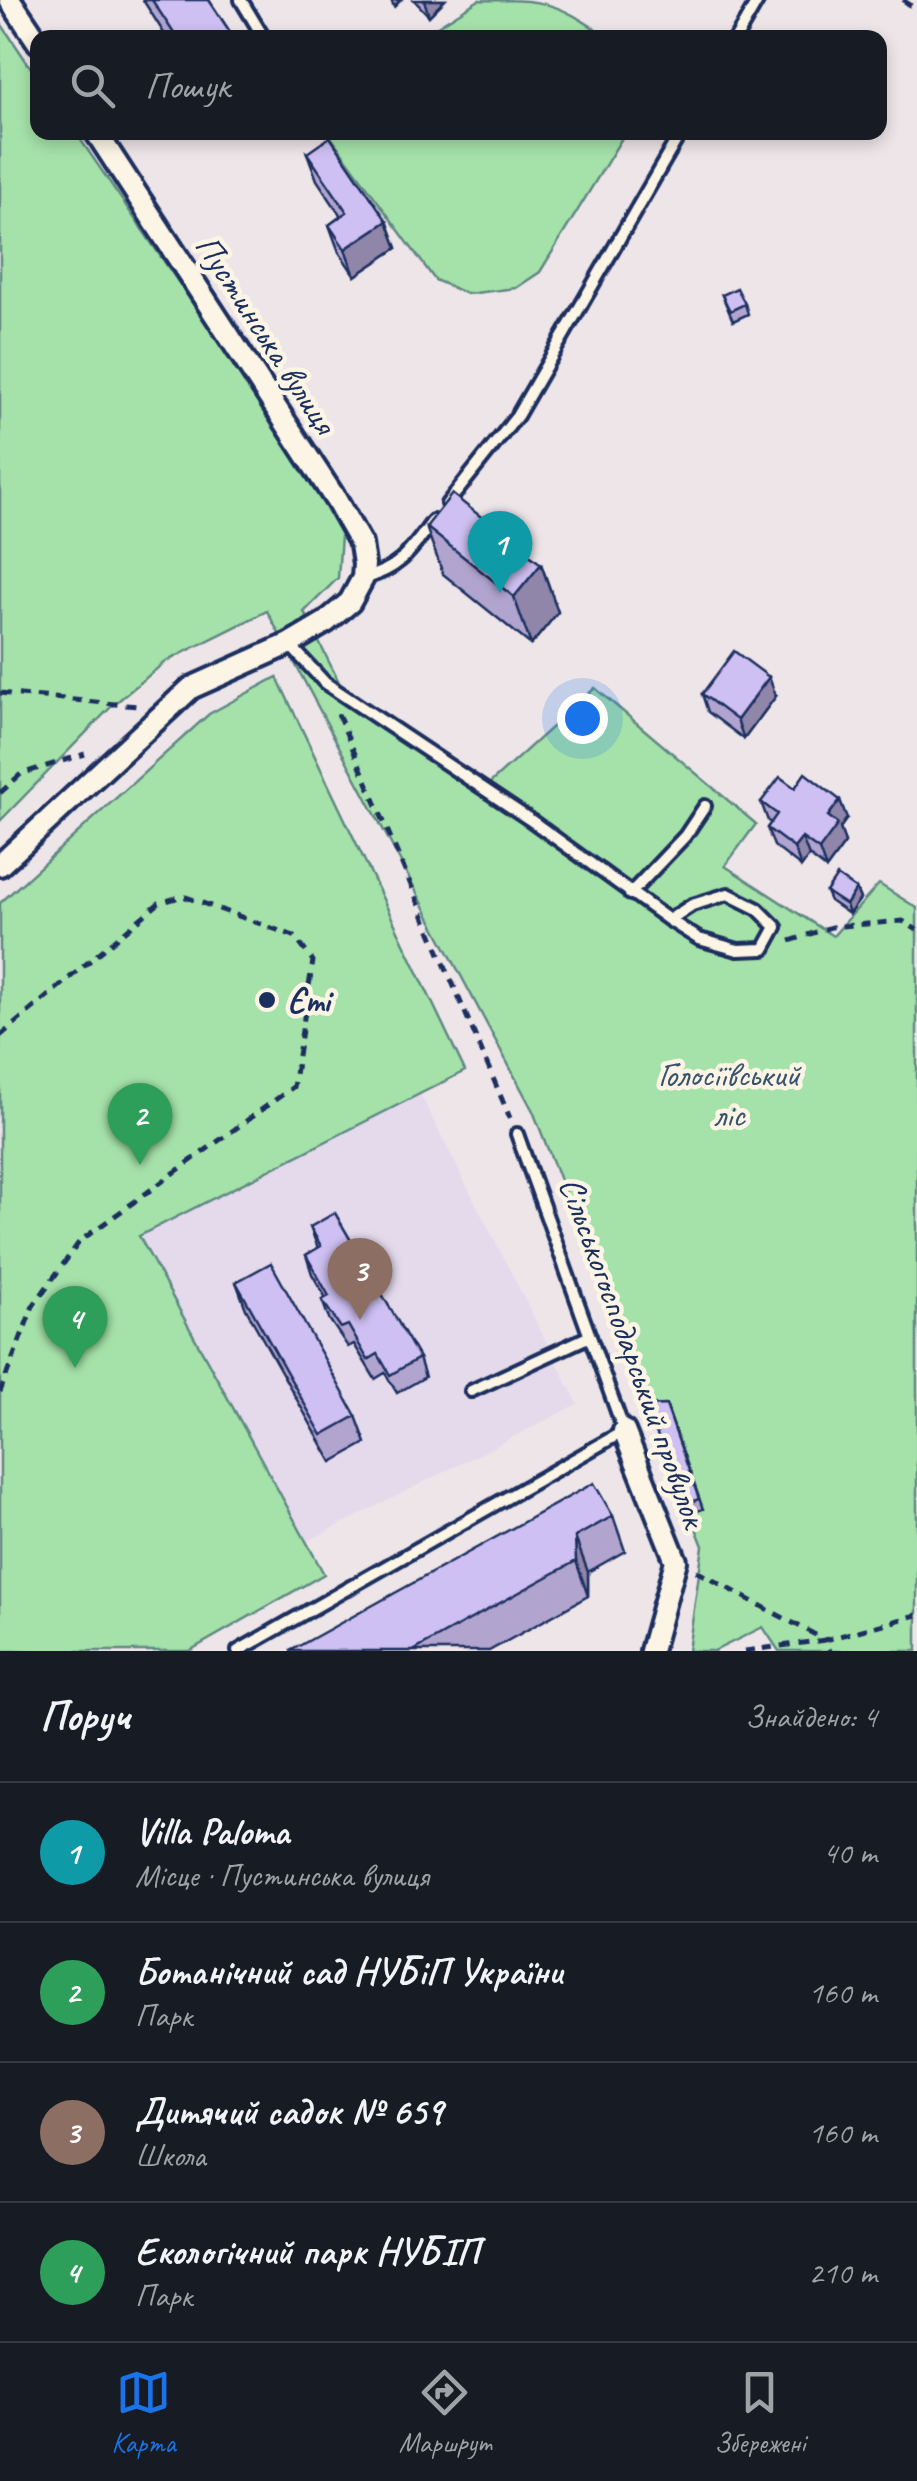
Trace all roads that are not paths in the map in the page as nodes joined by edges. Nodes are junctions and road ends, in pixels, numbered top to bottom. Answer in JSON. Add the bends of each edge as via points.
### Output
{"nodes":[{"id":1,"x":10,"y":0,"type":"edge"},
{"id":2,"x":241,"y":0,"type":"edge"},
{"id":3,"x":758,"y":0,"type":"edge"},
{"id":4,"x":30,"y":30,"type":"edge"},
{"id":5,"x":259,"y":30,"type":"edge"},
{"id":6,"x":741,"y":30,"type":"edge"},
{"id":7,"x":101,"y":140,"type":"edge"},
{"id":8,"x":676,"y":140,"type":"edge"},
{"id":9,"x":363,"y":578,"type":"junction"},
{"id":10,"x":289,"y":644,"type":"junction"},
{"id":11,"x":705,"y":806,"type":"dead end"},
{"id":12,"x":0,"y":865,"type":"edge"},
{"id":13,"x":630,"y":894,"type":"junction"},
{"id":14,"x":669,"y":920,"type":"junction"},
{"id":15,"x":518,"y":1134,"type":"road end"},
{"id":16,"x":590,"y":1336,"type":"junction"},
{"id":17,"x":470,"y":1391,"type":"dead end"},
{"id":18,"x":624,"y":1431,"type":"junction"},
{"id":19,"x":238,"y":1651,"type":"edge"},
{"id":20,"x":651,"y":1651,"type":"edge"}],
"edges":[{"from":1,"to":4,"type":"street"},
{"from":2,"to":5,"type":"lane"},
{"from":3,"to":6,"type":"lane"},
{"from":7,"to":9,"type":"street","name":"Пустинська вулиця","via":[[336,500],[360,544]]},
{"from":8,"to":9,"type":"lane","via":[[518,416],[400,562]]},
{"from":9,"to":10,"type":"street","via":[[350,602]]},
{"from":10,"to":12,"type":"street","via":[[192,688]]},
{"from":10,"to":13,"type":"lane","via":[[324,683],[529,818]]},
{"from":11,"to":13,"type":"lane"},
{"from":13,"to":14,"type":"lane"},
{"from":14,"to":14,"type":"lane","via":[[738,950],[764,949],[776,927],[728,894]]},
{"from":15,"to":16,"type":"lane","name":"Сільськогосподарський провулок"},
{"from":16,"to":17,"type":"lane"},
{"from":16,"to":18,"type":"lane","name":"Сільськогосподарський провулок"},
{"from":18,"to":19,"type":"lane"},
{"from":18,"to":20,"type":"street","name":"Сільськогосподарський провулок","via":[[676,1561]]}]}
